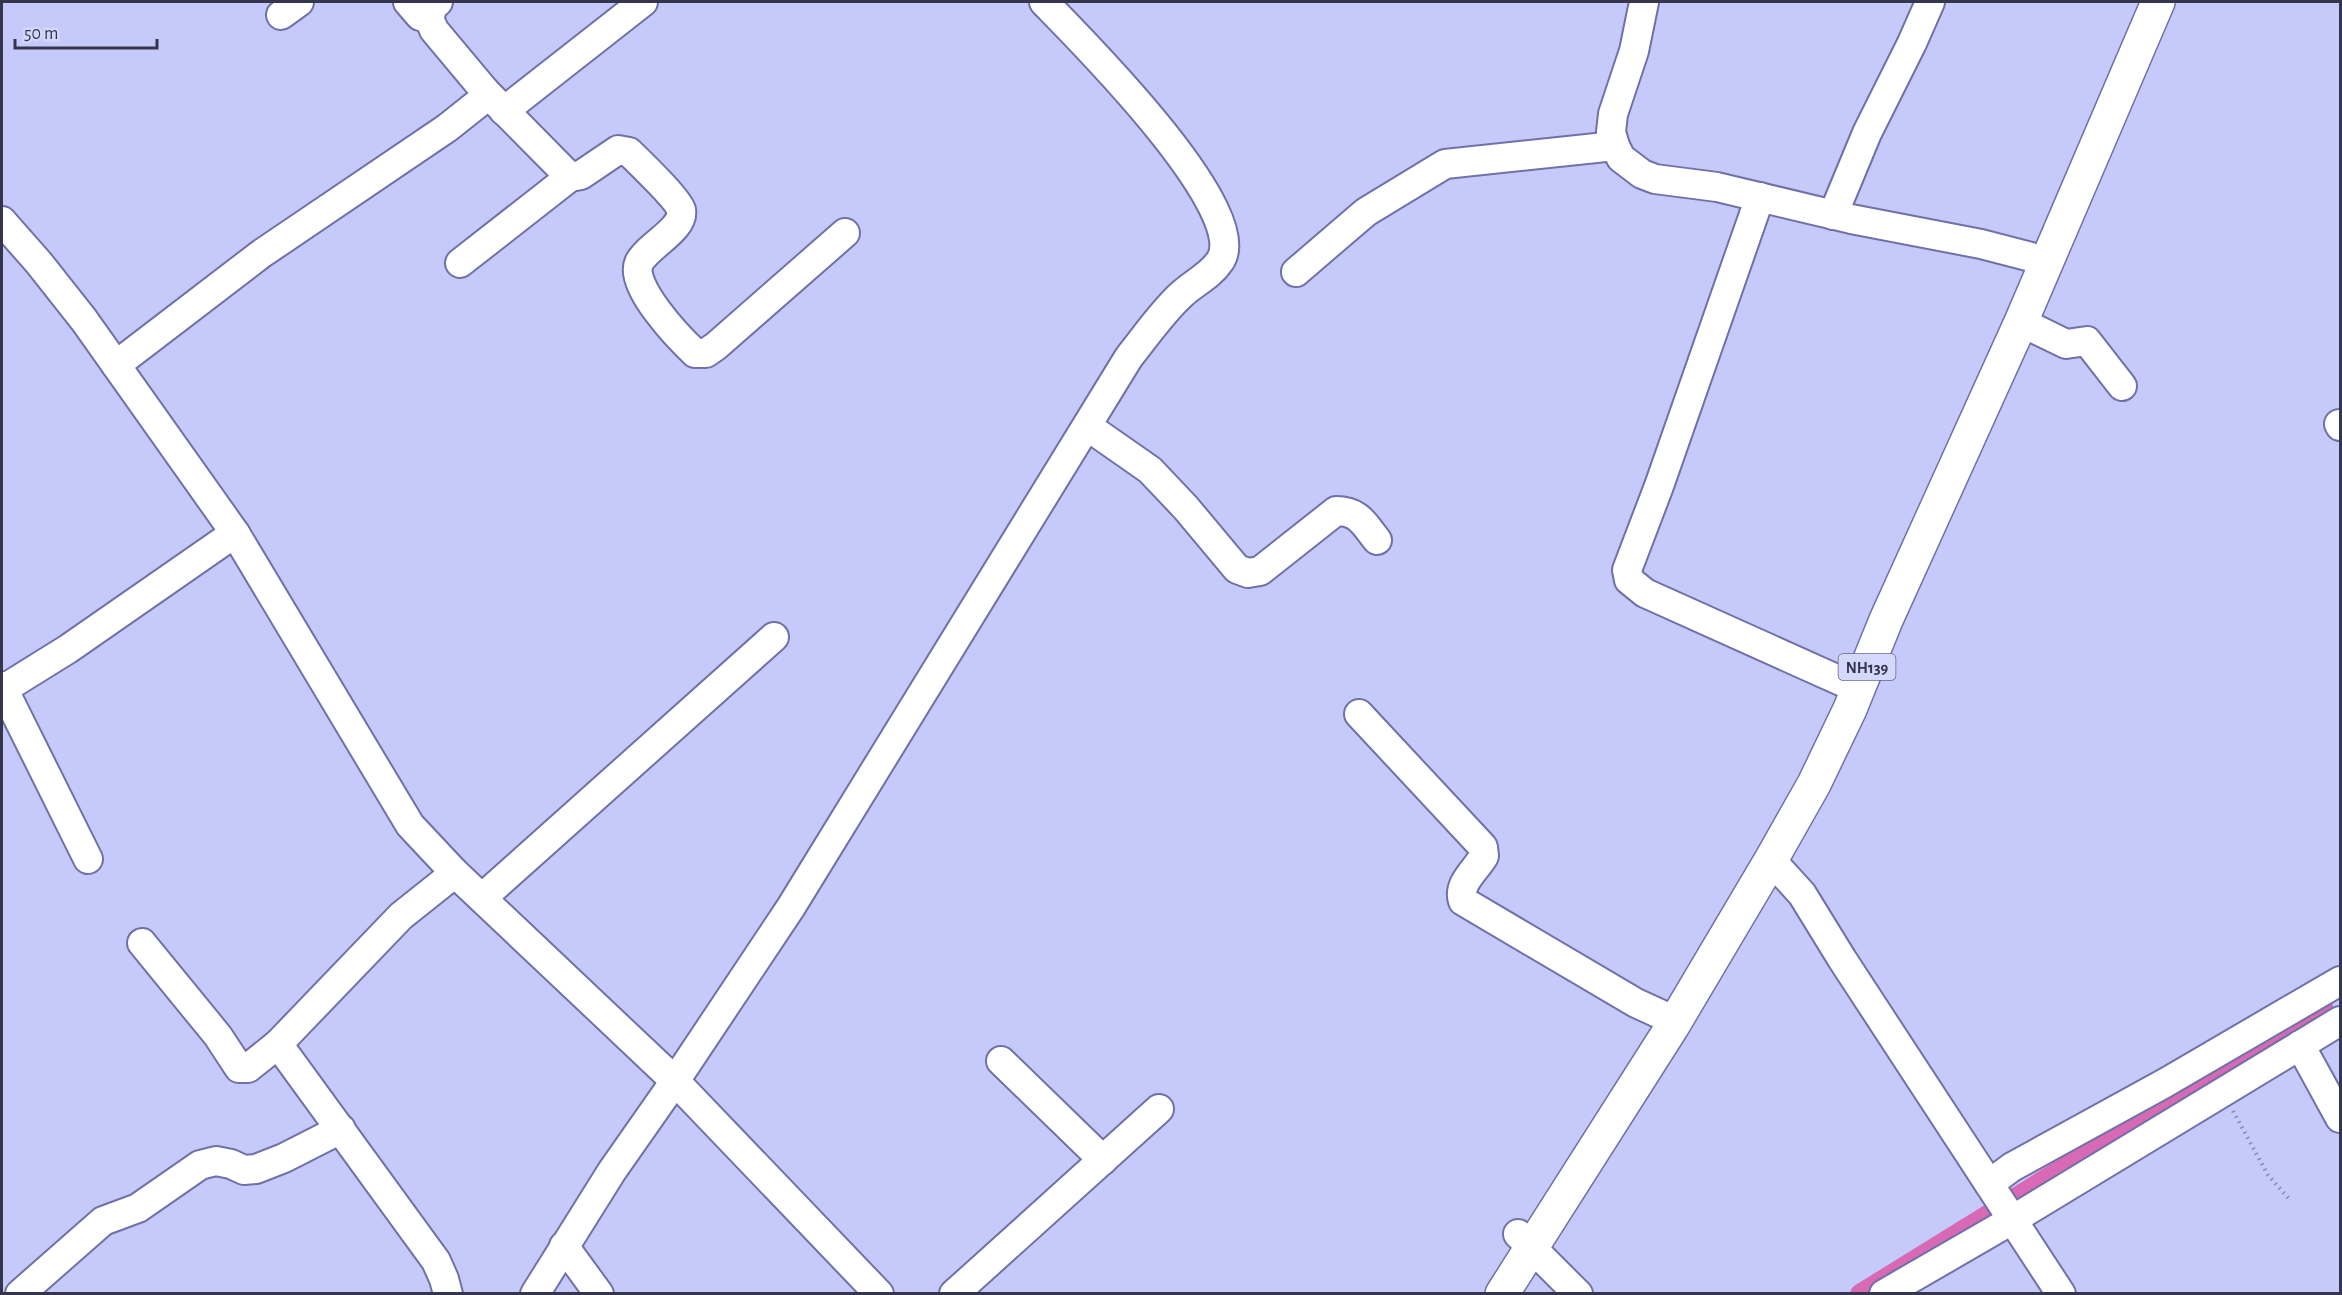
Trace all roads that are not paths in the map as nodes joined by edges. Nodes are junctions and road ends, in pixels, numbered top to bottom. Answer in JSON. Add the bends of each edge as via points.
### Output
{"nodes":[{"id":1,"x":643,"y":2,"type":"edge"},
{"id":2,"x":1044,"y":2,"type":"edge"},
{"id":3,"x":1644,"y":2,"type":"edge"},
{"id":4,"x":1930,"y":2,"type":"edge"},
{"id":5,"x":2135,"y":2,"type":"edge"},
{"id":6,"x":2158,"y":2,"type":"edge"},
{"id":7,"x":425,"y":7,"type":"edge"},
{"id":8,"x":495,"y":101,"type":"junction"},
{"id":9,"x":1615,"y":146,"type":"junction"},
{"id":10,"x":570,"y":177,"type":"junction"},
{"id":11,"x":1760,"y":197,"type":"junction"},
{"id":12,"x":1833,"y":215,"type":"junction"},
{"id":13,"x":2,"y":221,"type":"edge"},
{"id":14,"x":845,"y":233,"type":"dead end"},
{"id":15,"x":2031,"y":257,"type":"junction"},
{"id":16,"x":460,"y":263,"type":"dead end"},
{"id":17,"x":1296,"y":273,"type":"dead end"},
{"id":18,"x":2021,"y":322,"type":"junction"},
{"id":19,"x":116,"y":365,"type":"junction"},
{"id":20,"x":2122,"y":386,"type":"dead end"},
{"id":21,"x":1087,"y":426,"type":"junction"},
{"id":22,"x":235,"y":533,"type":"junction"},
{"id":23,"x":1377,"y":540,"type":"dead end"},
{"id":24,"x":774,"y":637,"type":"dead end"},
{"id":25,"x":1843,"y":682,"type":"junction"},
{"id":26,"x":2,"y":688,"type":"edge"},
{"id":27,"x":1359,"y":714,"type":"dead end"},
{"id":28,"x":88,"y":859,"type":"dead end"},
{"id":29,"x":1771,"y":860,"type":"junction"},
{"id":30,"x":455,"y":873,"type":"junction"},
{"id":31,"x":482,"y":898,"type":"junction"},
{"id":32,"x":142,"y":943,"type":"dead end"},
{"id":33,"x":2340,"y":981,"type":"edge"},
{"id":34,"x":1660,"y":1014,"type":"junction"},
{"id":35,"x":2340,"y":1021,"type":"edge"},
{"id":36,"x":278,"y":1044,"type":"junction"},
{"id":37,"x":2300,"y":1045,"type":"junction"},
{"id":38,"x":1001,"y":1061,"type":"dead end"},
{"id":39,"x":675,"y":1081,"type":"junction"},
{"id":40,"x":1159,"y":1108,"type":"dead end"},
{"id":41,"x":2340,"y":1118,"type":"edge"},
{"id":42,"x":341,"y":1129,"type":"junction"},
{"id":43,"x":1103,"y":1160,"type":"junction"},
{"id":44,"x":1989,"y":1184,"type":"junction"},
{"id":45,"x":2011,"y":1219,"type":"junction"},
{"id":46,"x":1525,"y":1241,"type":"junction"},
{"id":47,"x":564,"y":1246,"type":"junction"},
{"id":48,"x":20,"y":1293,"type":"edge"},
{"id":49,"x":447,"y":1293,"type":"edge"},
{"id":50,"x":535,"y":1293,"type":"edge"},
{"id":51,"x":599,"y":1293,"type":"edge"},
{"id":52,"x":879,"y":1293,"type":"edge"},
{"id":53,"x":954,"y":1293,"type":"edge"},
{"id":54,"x":1481,"y":1293,"type":"edge"},
{"id":55,"x":1502,"y":1293,"type":"edge"},
{"id":56,"x":1578,"y":1293,"type":"edge"},
{"id":57,"x":1884,"y":1293,"type":"edge"},
{"id":58,"x":2061,"y":1293,"type":"edge"}],
"edges":[{"from":1,"to":8,"type":"street"},
{"from":2,"to":21,"type":"street","via":[[1123,83],[1153,120],[1198,183],[1220,220],[1226,240],[1221,261],[1181,294],[1136,348]]},
{"from":3,"to":9,"type":"street","via":[[1634,51],[1613,114],[1611,132]]},
{"from":4,"to":12,"type":"street","via":[[1866,133]]},
{"from":5,"to":15,"type":"highway","number":"NH139"},
{"from":6,"to":18,"type":"highway","number":"NH139"},
{"from":7,"to":8,"type":"street","via":[[434,30]]},
{"from":8,"to":10,"type":"street"},
{"from":8,"to":19,"type":"street","via":[[482,101],[261,254]]},
{"from":9,"to":11,"type":"street","via":[[1630,166],[1655,179]]},
{"from":9,"to":17,"type":"street","via":[[1445,164],[1366,212]]},
{"from":10,"to":14,"type":"street","via":[[581,175],[618,150],[629,152],[674,200],[681,210],[680,219],[638,264],[639,280],[645,294],[695,353],[706,353],[716,346]]},
{"from":10,"to":16,"type":"street"},
{"from":11,"to":12,"type":"street"},
{"from":11,"to":25,"type":"street","via":[[1627,570],[1629,580],[1645,593]]},
{"from":12,"to":15,"type":"street"},
{"from":13,"to":19,"type":"street","via":[[39,262]]},
{"from":15,"to":25,"type":"highway","number":"NH139"},
{"from":18,"to":20,"type":"street","via":[[2066,344],[2087,342]]},
{"from":18,"to":29,"type":"highway","number":"NH139","via":[[1899,589],[1850,709]]},
{"from":19,"to":22,"type":"street"},
{"from":21,"to":23,"type":"street","via":[[1150,470],[1237,569],[1248,573],[1260,571],[1336,511],[1358,516]]},
{"from":21,"to":39,"type":"street","via":[[791,907]]},
{"from":22,"to":26,"type":"street","via":[[77,643]]},
{"from":22,"to":30,"type":"street","via":[[410,825]]},
{"from":24,"to":31,"type":"street"},
{"from":25,"to":34,"type":"highway","number":"NH139","via":[[1777,814]]},
{"from":26,"to":28,"type":"street"},
{"from":27,"to":34,"type":"street","via":[[1483,847],[1484,856],[1463,885],[1463,901]]},
{"from":29,"to":44,"type":"street","via":[[1802,894]]},
{"from":29,"to":46,"type":"highway","number":"NH139","via":[[1672,1027]]},
{"from":30,"to":31,"type":"street"},
{"from":30,"to":36,"type":"street","via":[[401,916]]},
{"from":31,"to":39,"type":"street"},
{"from":32,"to":36,"type":"street","via":[[218,1036],[238,1068],[248,1068]]},
{"from":33,"to":44,"type":"street","via":[[2012,1167]]},
{"from":34,"to":46,"type":"highway","number":"NH139"},
{"from":35,"to":37,"type":"street"},
{"from":36,"to":42,"type":"street"},
{"from":37,"to":41,"type":"street"},
{"from":37,"to":45,"type":"street"},
{"from":38,"to":43,"type":"street"},
{"from":39,"to":47,"type":"street"},
{"from":39,"to":52,"type":"street"},
{"from":40,"to":43,"type":"street"},
{"from":42,"to":48,"type":"street","via":[[256,1169],[244,1170],[216,1161],[200,1165],[138,1208],[103,1221]]},
{"from":42,"to":49,"type":"street","via":[[436,1261]]},
{"from":43,"to":53,"type":"street"},
{"from":44,"to":45,"type":"street"},
{"from":45,"to":57,"type":"street"},
{"from":45,"to":58,"type":"street"},
{"from":46,"to":54,"type":"highway","number":"NH139"},
{"from":46,"to":55,"type":"highway","number":"NH139"},
{"from":46,"to":56,"type":"street"},
{"from":47,"to":50,"type":"street"},
{"from":47,"to":51,"type":"street"}]}
